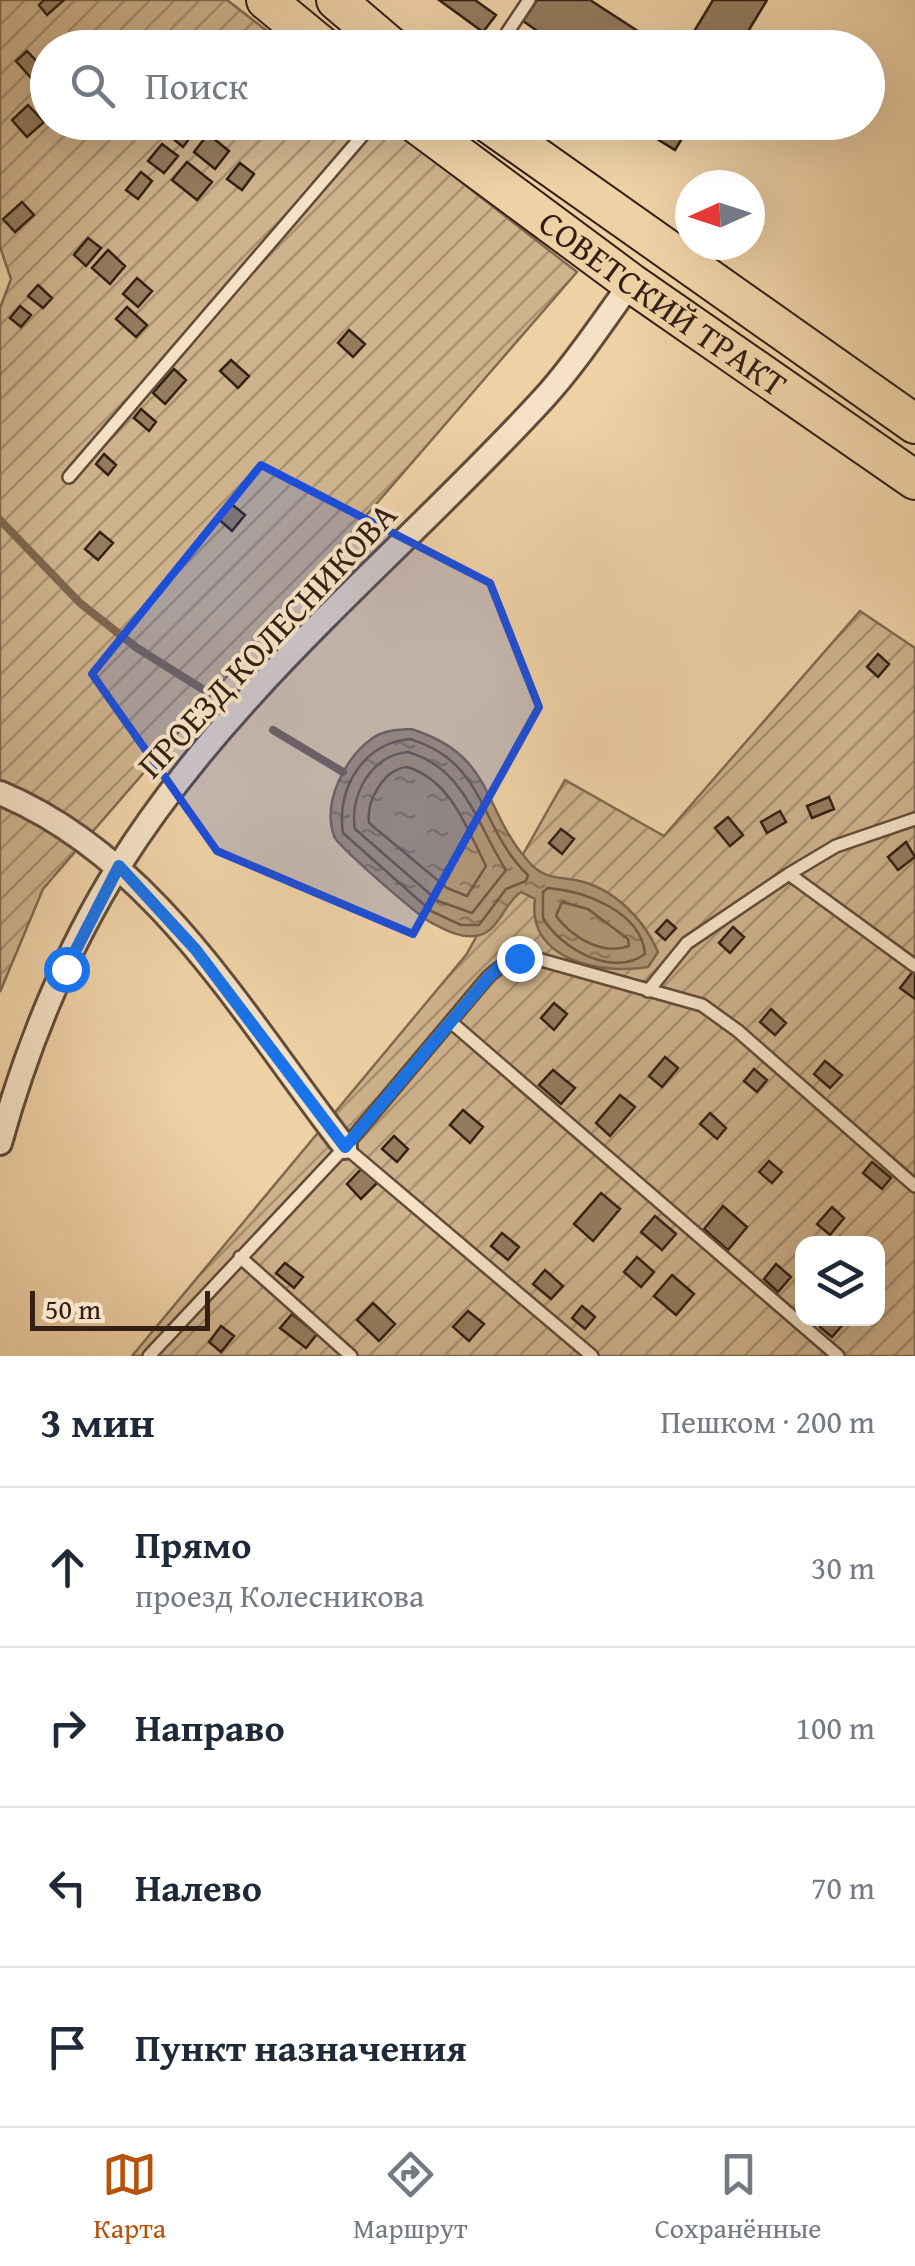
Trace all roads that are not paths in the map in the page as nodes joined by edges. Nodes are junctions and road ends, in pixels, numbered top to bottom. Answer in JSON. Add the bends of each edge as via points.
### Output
{"nodes":[{"id":1,"x":266,"y":0,"type":"edge"},
{"id":2,"x":336,"y":0,"type":"edge"},
{"id":3,"x":529,"y":0,"type":"edge"},
{"id":4,"x":302,"y":30,"type":"edge"},
{"id":5,"x":371,"y":30,"type":"edge"},
{"id":6,"x":509,"y":30,"type":"edge"},
{"id":7,"x":359,"y":140,"type":"edge"},
{"id":8,"x":435,"y":140,"type":"edge"},
{"id":9,"x":512,"y":140,"type":"edge"},
{"id":10,"x":660,"y":246,"type":"junction"},
{"id":11,"x":631,"y":283,"type":"junction"},
{"id":12,"x":915,"y":424,"type":"edge"},
{"id":13,"x":69,"y":478,"type":"dead end"},
{"id":14,"x":915,"y":480,"type":"edge"},
{"id":15,"x":0,"y":794,"type":"edge"},
{"id":16,"x":915,"y":819,"type":"edge"},
{"id":17,"x":119,"y":866,"type":"junction"},
{"id":18,"x":789,"y":874,"type":"junction"},
{"id":19,"x":915,"y":966,"type":"edge"},
{"id":20,"x":648,"y":991,"type":"junction"},
{"id":21,"x":452,"y":1023,"type":"junction"},
{"id":22,"x":0,"y":1144,"type":"edge"},
{"id":23,"x":345,"y":1147,"type":"junction"},
{"id":24,"x":915,"y":1186,"type":"edge"},
{"id":25,"x":240,"y":1257,"type":"junction"},
{"id":26,"x":149,"y":1356,"type":"edge"},
{"id":27,"x":352,"y":1356,"type":"edge"},
{"id":28,"x":592,"y":1356,"type":"edge"},
{"id":29,"x":838,"y":1356,"type":"edge"}],
"edges":[{"from":1,"to":4,"type":"highway"},
{"from":2,"to":5,"type":"highway"},
{"from":3,"to":6,"type":"lane"},
{"from":7,"to":13,"type":"lane"},
{"from":8,"to":11,"type":"highway","name":"СОВЕТСКИЙ ТРАКТ"},
{"from":9,"to":10,"type":"highway","name":"СОВЕТСКИЙ ТРАКТ"},
{"from":10,"to":11,"type":"highway"},
{"from":10,"to":12,"type":"highway","name":"СОВЕТСКИЙ ТРАКТ"},
{"from":11,"to":14,"type":"highway","name":"СОВЕТСКИЙ ТРАКТ"},
{"from":11,"to":17,"type":"street","name":"ПРОЕЗД КОЛЕСНИКОВА","via":[[547,395],[248,701]]},
{"from":15,"to":17,"type":"street"},
{"from":16,"to":18,"type":"lane","via":[[836,846]]},
{"from":17,"to":22,"type":"street","name":"ПРОЕЗД КОЛЕСНИКОВА","via":[[66,969]]},
{"from":17,"to":23,"type":"street","via":[[196,950]]},
{"from":18,"to":19,"type":"lane"},
{"from":18,"to":20,"type":"lane","via":[[687,943]]},
{"from":20,"to":21,"type":"lane","via":[[519,958],[500,966]]},
{"from":20,"to":24,"type":"lane","via":[[702,1006],[738,1031]]},
{"from":21,"to":23,"type":"lane"},
{"from":21,"to":29,"type":"lane"},
{"from":23,"to":25,"type":"lane"},
{"from":23,"to":28,"type":"lane"},
{"from":25,"to":26,"type":"lane"},
{"from":25,"to":27,"type":"lane"}]}
